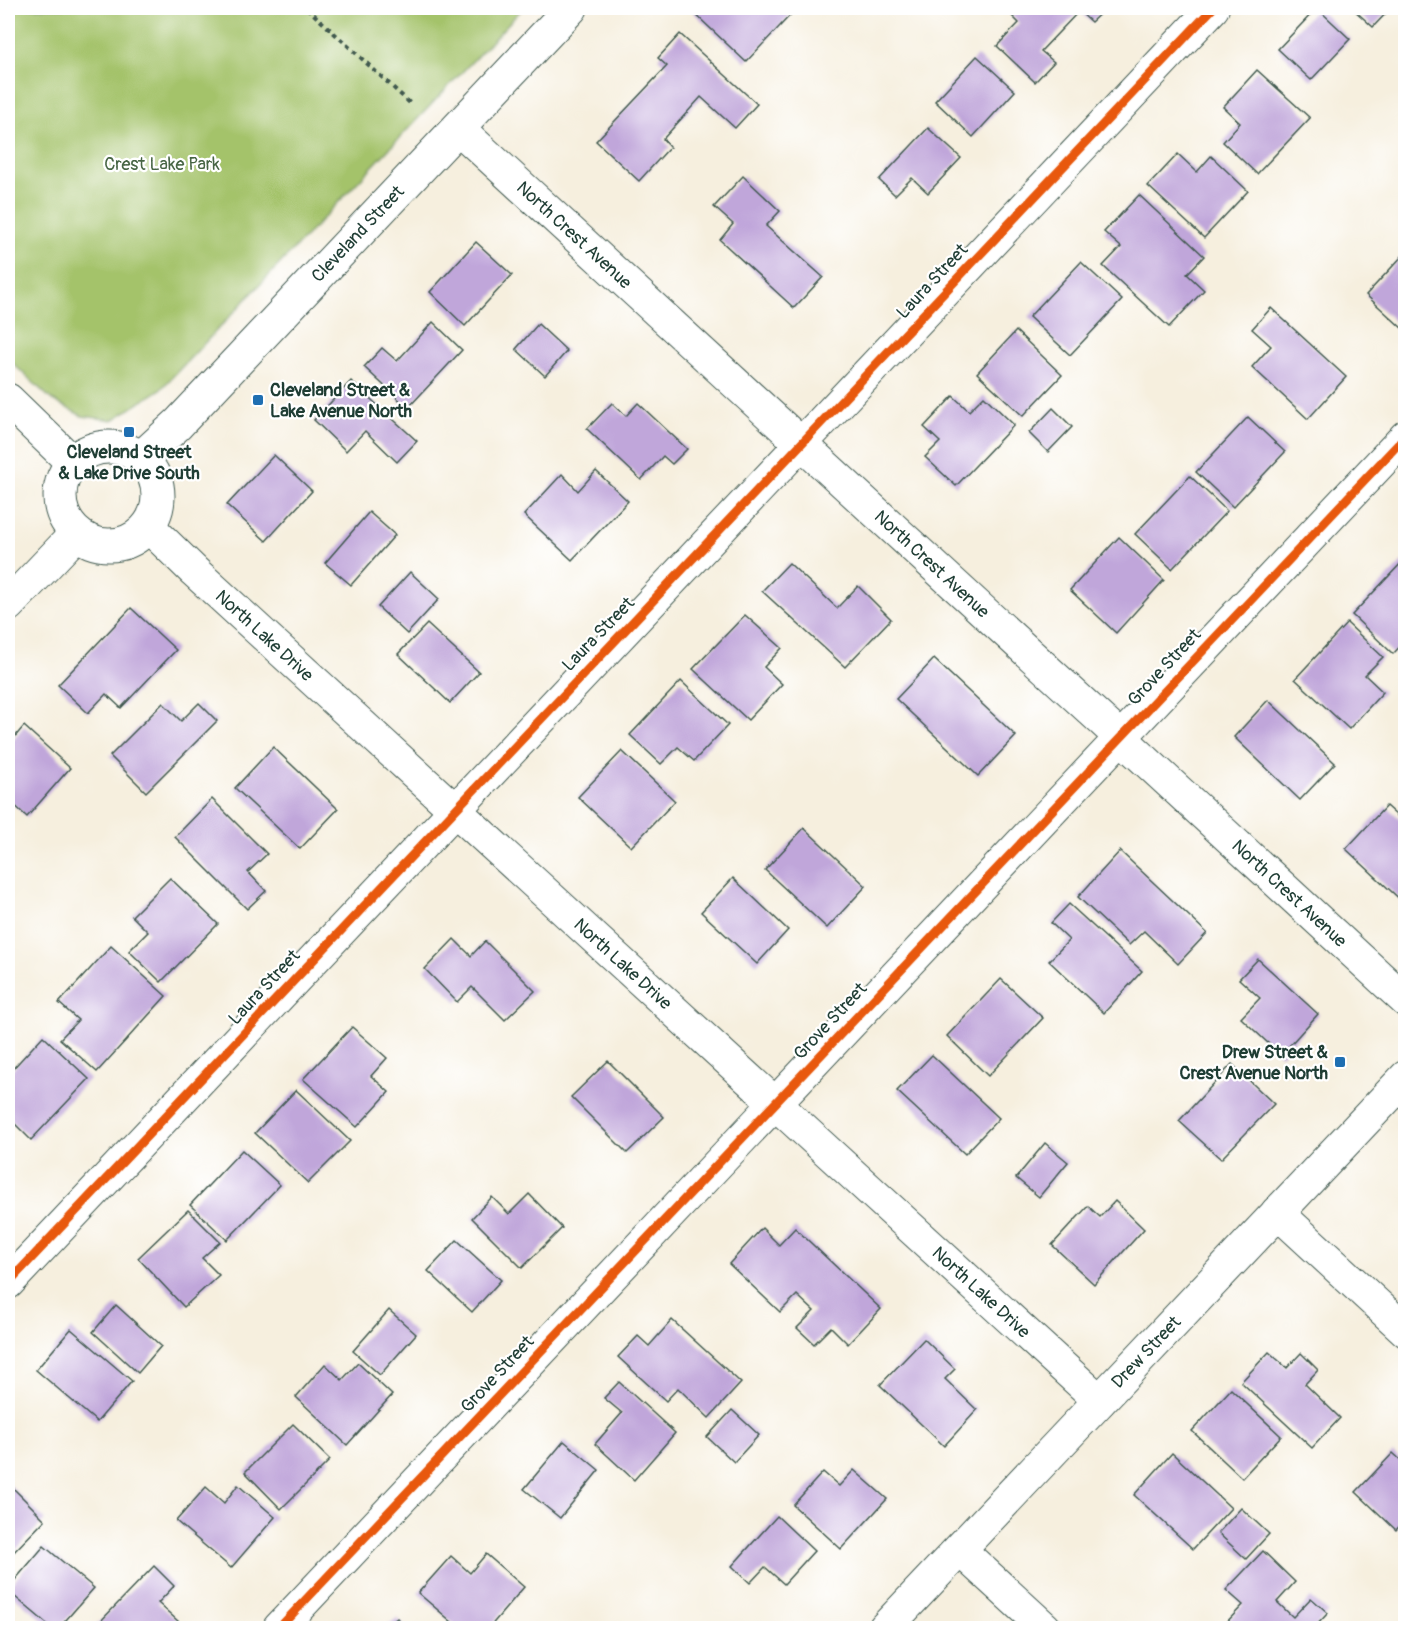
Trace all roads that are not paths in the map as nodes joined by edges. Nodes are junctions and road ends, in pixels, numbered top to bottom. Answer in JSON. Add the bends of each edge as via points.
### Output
{"nodes":[{"id":1,"x":572,"y":8,"type":"edge"},
{"id":2,"x":1213,"y":8,"type":"edge"},
{"id":3,"x":458,"y":128,"type":"junction"},
{"id":4,"x":8,"y":400,"type":"edge"},
{"id":5,"x":1406,"y":436,"type":"edge"},
{"id":6,"x":802,"y":444,"type":"junction"},
{"id":7,"x":141,"y":458,"type":"junction"},
{"id":8,"x":72,"y":462,"type":"junction"},
{"id":9,"x":148,"y":526,"type":"junction"},
{"id":10,"x":76,"y":534,"type":"junction"},
{"id":11,"x":8,"y":604,"type":"edge"},
{"id":12,"x":1120,"y":737,"type":"junction"},
{"id":13,"x":455,"y":809,"type":"junction"},
{"id":14,"x":1406,"y":1001,"type":"edge"},
{"id":15,"x":1406,"y":1077,"type":"edge"},
{"id":16,"x":775,"y":1104,"type":"junction"},
{"id":17,"x":1277,"y":1212,"type":"junction"},
{"id":18,"x":8,"y":1283,"type":"edge"},
{"id":19,"x":1406,"y":1331,"type":"edge"},
{"id":20,"x":1100,"y":1401,"type":"junction"},
{"id":21,"x":960,"y":1550,"type":"junction"},
{"id":22,"x":279,"y":1629,"type":"edge"},
{"id":23,"x":885,"y":1629,"type":"edge"},
{"id":24,"x":1045,"y":1629,"type":"edge"}],
"edges":[{"from":1,"to":3,"type":"street","name":"Cleveland Street"},
{"from":2,"to":6,"type":"street","name":"Laura Street"},
{"from":3,"to":6,"type":"street","name":"North Crest Avenue"},
{"from":3,"to":7,"type":"street","name":"Cleveland Street","via":[[178,424]]},
{"from":4,"to":8,"type":"street"},
{"from":5,"to":12,"type":"street","name":"Grove Street"},
{"from":6,"to":12,"type":"street","name":"North Crest Avenue"},
{"from":6,"to":13,"type":"street","name":"Laura Street"},
{"from":7,"to":8,"type":"street","via":[[114,446],[84,452]]},
{"from":7,"to":9,"type":"street","via":[[157,483],[158,499]]},
{"from":8,"to":10,"type":"street","via":[[59,490],[60,507]]},
{"from":9,"to":10,"type":"street","via":[[121,544],[105,546]]},
{"from":9,"to":13,"type":"street","name":"North Lake Drive"},
{"from":10,"to":11,"type":"street"},
{"from":12,"to":14,"type":"street","name":"North Crest Avenue"},
{"from":12,"to":16,"type":"street","name":"Grove Street"},
{"from":13,"to":16,"type":"street","name":"North Lake Drive"},
{"from":13,"to":18,"type":"street","name":"Laura Street"},
{"from":15,"to":17,"type":"street","name":"Drew Street"},
{"from":16,"to":20,"type":"street","name":"North Lake Drive"},
{"from":16,"to":22,"type":"street","name":"Grove Street"},
{"from":17,"to":19,"type":"street"},
{"from":17,"to":20,"type":"street","name":"Drew Street"},
{"from":20,"to":21,"type":"street","name":"Drew Street"},
{"from":21,"to":23,"type":"street","name":"Drew Street"},
{"from":21,"to":24,"type":"street"}]}
